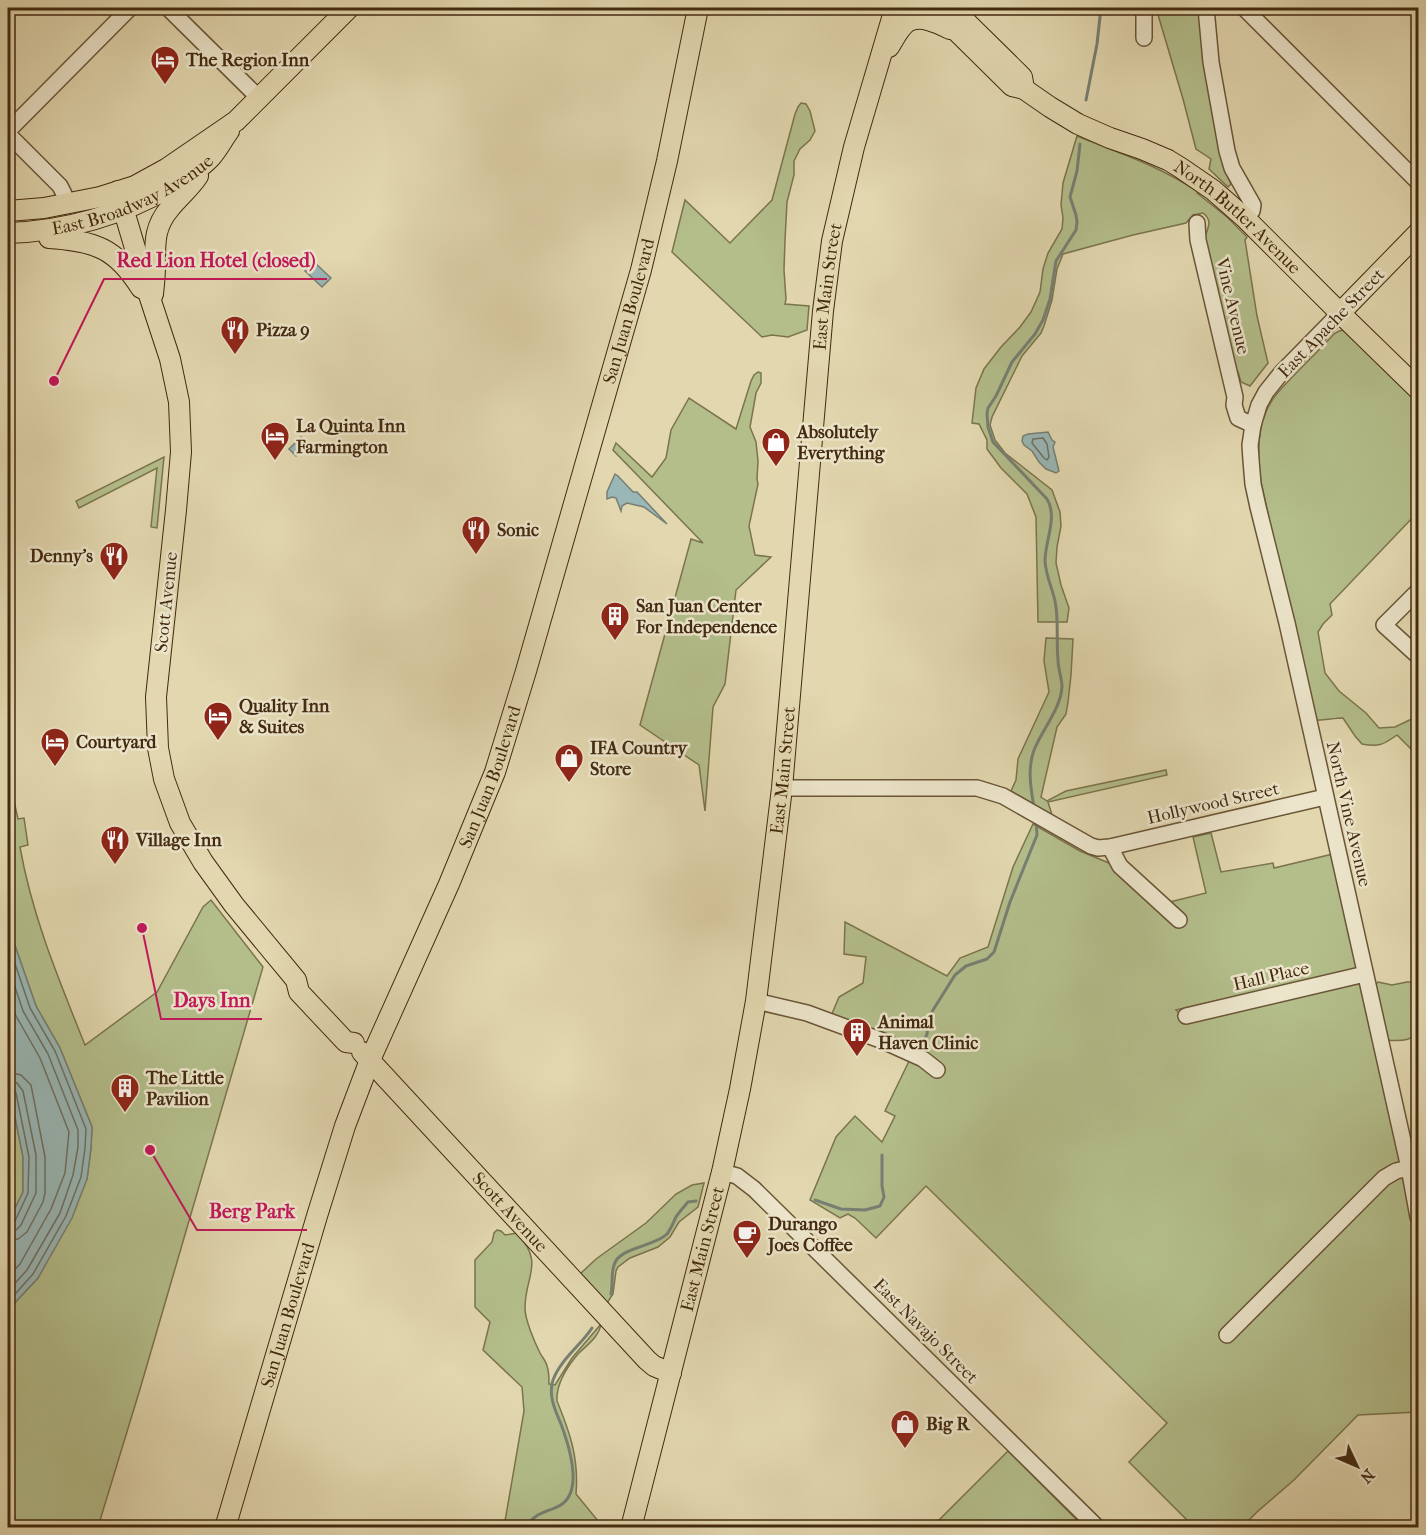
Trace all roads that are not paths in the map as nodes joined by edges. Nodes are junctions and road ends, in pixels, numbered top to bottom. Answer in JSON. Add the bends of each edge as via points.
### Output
{"nodes":[{"id":1,"x":130,"y":8,"type":"edge"},
{"id":2,"x":168,"y":8,"type":"edge"},
{"id":3,"x":349,"y":8,"type":"edge"},
{"id":4,"x":698,"y":8,"type":"edge"},
{"id":5,"x":895,"y":8,"type":"edge"},
{"id":6,"x":933,"y":8,"type":"edge"},
{"id":7,"x":952,"y":8,"type":"edge"},
{"id":8,"x":1142,"y":8,"type":"edge"},
{"id":9,"x":1206,"y":8,"type":"edge"},
{"id":10,"x":1244,"y":8,"type":"edge"},
{"id":11,"x":959,"y":34,"type":"junction"},
{"id":12,"x":1144,"y":38,"type":"dead end"},
{"id":13,"x":879,"y":61,"type":"junction"},
{"id":14,"x":1024,"y":89,"type":"junction"},
{"id":15,"x":259,"y":98,"type":"junction"},
{"id":16,"x":236,"y":121,"type":"junction"},
{"id":17,"x":8,"y":132,"type":"edge"},
{"id":18,"x":210,"y":158,"type":"junction"},
{"id":19,"x":1419,"y":182,"type":"edge"},
{"id":20,"x":121,"y":201,"type":"junction"},
{"id":21,"x":66,"y":204,"type":"junction"},
{"id":22,"x":8,"y":211,"type":"edge"},
{"id":23,"x":1245,"y":218,"type":"junction"},
{"id":24,"x":1197,"y":224,"type":"dead end"},
{"id":25,"x":1419,"y":233,"type":"edge"},
{"id":26,"x":8,"y":234,"type":"edge"},
{"id":27,"x":1364,"y":288,"type":"junction"},
{"id":28,"x":152,"y":306,"type":"junction"},
{"id":29,"x":1340,"y":313,"type":"junction"},
{"id":30,"x":1400,"y":370,"type":"junction"},
{"id":31,"x":1419,"y":388,"type":"edge"},
{"id":32,"x":1255,"y":417,"type":"junction"},
{"id":33,"x":1419,"y":591,"type":"edge"},
{"id":34,"x":1418,"y":656,"type":"edge"},
{"id":35,"x":782,"y":788,"type":"junction"},
{"id":36,"x":1325,"y":797,"type":"junction"},
{"id":37,"x":1110,"y":847,"type":"junction"},
{"id":38,"x":1179,"y":920,"type":"dead end"},
{"id":39,"x":1365,"y":974,"type":"junction"},
{"id":40,"x":756,"y":1000,"type":"junction"},
{"id":41,"x":1186,"y":1016,"type":"dead end"},
{"id":42,"x":370,"y":1060,"type":"junction"},
{"id":43,"x":937,"y":1070,"type":"dead end"},
{"id":44,"x":1409,"y":1168,"type":"junction"},
{"id":45,"x":722,"y":1172,"type":"junction"},
{"id":46,"x":1419,"y":1218,"type":"edge"},
{"id":47,"x":1227,"y":1335,"type":"dead end"},
{"id":48,"x":671,"y":1373,"type":"junction"},
{"id":49,"x":225,"y":1527,"type":"edge"},
{"id":50,"x":631,"y":1527,"type":"edge"},
{"id":51,"x":1098,"y":1527,"type":"edge"}],
"edges":[{"from":1,"to":17,"type":"street"},
{"from":2,"to":15,"type":"street"},
{"from":3,"to":15,"type":"main road","name":"East Broadway Avenue"},
{"from":4,"to":42,"type":"main road","name":"San Juan Boulevard","via":[[641,270],[495,771]]},
{"from":5,"to":13,"type":"main road","name":"East Main Street"},
{"from":6,"to":11,"type":"main road","name":"North Butler Avenue"},
{"from":7,"to":14,"type":"main road","name":"North Butler Avenue","via":[[1022,77]]},
{"from":8,"to":12,"type":"street"},
{"from":9,"to":23,"type":"street","via":[[1227,151],[1253,205]]},
{"from":10,"to":19,"type":"street"},
{"from":11,"to":13,"type":"main road","via":[[931,21],[913,20],[901,28]]},
{"from":11,"to":14,"type":"main road","name":"North Butler Avenue","via":[[1012,86]]},
{"from":13,"to":35,"type":"main road","name":"East Main Street","via":[[832,241]]},
{"from":14,"to":23,"type":"main road","name":"North Butler Avenue","via":[[1078,124],[1181,168]]},
{"from":15,"to":16,"type":"main road","name":"East Broadway Avenue"},
{"from":16,"to":18,"type":"main road","name":"East Broadway Avenue"},
{"from":16,"to":20,"type":"main road","name":"East Broadway Avenue"},
{"from":17,"to":21,"type":"street","via":[[60,186]]},
{"from":18,"to":20,"type":"main road","name":"East Broadway Avenue","via":[[175,184]]},
{"from":18,"to":28,"type":"main road","via":[[158,229]]},
{"from":20,"to":21,"type":"main road","name":"East Broadway Avenue"},
{"from":20,"to":26,"type":"main road","name":"East Broadway Avenue","via":[[99,219]]},
{"from":20,"to":28,"type":"main road","name":"Scott Avenue"},
{"from":21,"to":22,"type":"main road","name":"East Broadway Avenue"},
{"from":23,"to":29,"type":"main road","name":"North Butler Avenue"},
{"from":24,"to":32,"type":"street","name":"Vine Avenue","via":[[1235,398]]},
{"from":25,"to":27,"type":"main road","name":"East Apache Street"},
{"from":26,"to":28,"type":"main road","via":[[76,240],[103,249],[134,276]]},
{"from":27,"to":29,"type":"main road","name":"East Apache Street"},
{"from":27,"to":30,"type":"main road","via":[[1363,318],[1390,346]]},
{"from":28,"to":42,"type":"main road","name":"Scott Avenue","via":[[170,359],[181,452],[156,697],[160,763],[167,790],[195,849],[234,905],[296,980],[307,984],[354,1034],[354,1043]]},
{"from":29,"to":30,"type":"main road","name":"North Butler Avenue"},
{"from":29,"to":32,"type":"street","name":"East Apache Street","via":[[1274,382]]},
{"from":30,"to":31,"type":"main road","name":"North Butler Avenue"},
{"from":32,"to":36,"type":"street","name":"North Vine Avenue","via":[[1250,445],[1253,484]]},
{"from":33,"to":34,"type":"street","via":[[1384,625]]},
{"from":35,"to":37,"type":"street","via":[[978,788],[1003,796],[1091,846]]},
{"from":35,"to":40,"type":"main road","name":"East Main Street"},
{"from":36,"to":37,"type":"street","name":"Hollywood Street"},
{"from":36,"to":39,"type":"street","name":"North Vine Avenue"},
{"from":37,"to":38,"type":"street","via":[[1120,866]]},
{"from":39,"to":41,"type":"street","name":"Hall Place"},
{"from":39,"to":44,"type":"street","name":"North Vine Avenue"},
{"from":40,"to":43,"type":"street","via":[[807,1013],[883,1041],[923,1059]]},
{"from":40,"to":45,"type":"main road","name":"East Main Street"},
{"from":42,"to":48,"type":"main road","name":"Scott Avenue","via":[[647,1360]]},
{"from":42,"to":49,"type":"main road","name":"San Juan Boulevard","via":[[332,1166]]},
{"from":44,"to":46,"type":"street","name":"North Vine Avenue"},
{"from":44,"to":47,"type":"street","via":[[1384,1178]]},
{"from":45,"to":48,"type":"main road","name":"East Main Street"},
{"from":45,"to":51,"type":"street","name":"East Navajo Street","via":[[737,1176],[754,1189]]},
{"from":48,"to":50,"type":"main road","name":"East Main Street"}]}
